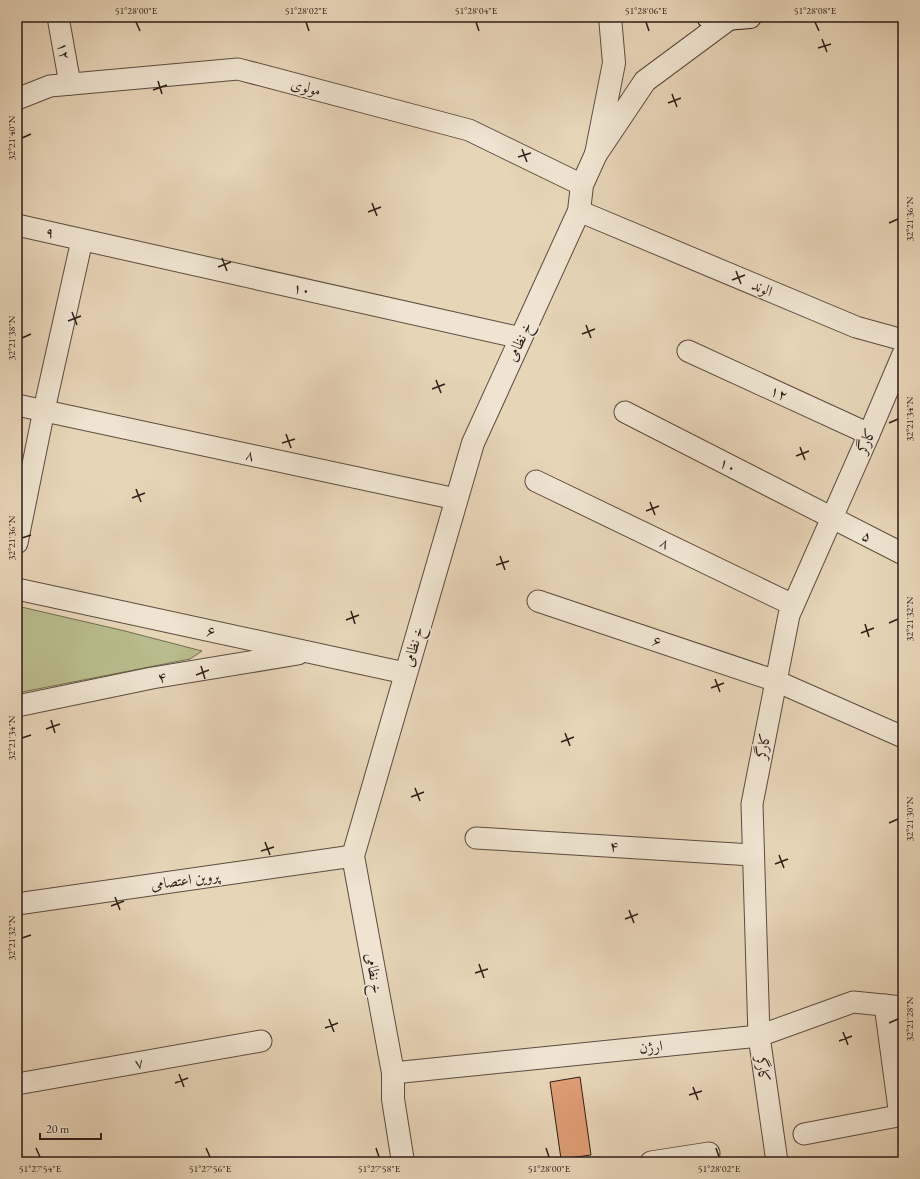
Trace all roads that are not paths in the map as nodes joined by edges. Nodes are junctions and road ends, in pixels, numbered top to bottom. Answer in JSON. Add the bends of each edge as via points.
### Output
{"nodes":[{"id":1,"x":58,"y":17,"type":"edge"},
{"id":2,"x":610,"y":17,"type":"edge"},
{"id":3,"x":708,"y":17,"type":"edge"},
{"id":4,"x":740,"y":18,"type":"edge"},
{"id":5,"x":70,"y":84,"type":"junction"},
{"id":6,"x":17,"y":99,"type":"edge"},
{"id":7,"x":596,"y":154,"type":"junction"},
{"id":8,"x":582,"y":185,"type":"junction"},
{"id":9,"x":579,"y":211,"type":"junction"},
{"id":10,"x":17,"y":225,"type":"edge"},
{"id":11,"x":82,"y":240,"type":"junction"},
{"id":12,"x":521,"y":338,"type":"junction"},
{"id":13,"x":903,"y":340,"type":"edge"},
{"id":14,"x":688,"y":351,"type":"dead end"},
{"id":15,"x":903,"y":354,"type":"edge"},
{"id":16,"x":17,"y":405,"type":"edge"},
{"id":17,"x":44,"y":410,"type":"junction"},
{"id":18,"x":625,"y":412,"type":"dead end"},
{"id":19,"x":869,"y":434,"type":"junction"},
{"id":20,"x":536,"y":481,"type":"dead end"},
{"id":21,"x":456,"y":499,"type":"junction"},
{"id":22,"x":832,"y":518,"type":"junction"},
{"id":23,"x":17,"y":543,"type":"edge"},
{"id":24,"x":903,"y":554,"type":"edge"},
{"id":25,"x":17,"y":589,"type":"edge"},
{"id":26,"x":538,"y":601,"type":"dead end"},
{"id":27,"x":793,"y":605,"type":"junction"},
{"id":28,"x":308,"y":652,"type":"junction"},
{"id":29,"x":405,"y":673,"type":"junction"},
{"id":30,"x":776,"y":681,"type":"junction"},
{"id":31,"x":17,"y":706,"type":"edge"},
{"id":32,"x":903,"y":737,"type":"edge"},
{"id":33,"x":476,"y":838,"type":"dead end"},
{"id":34,"x":752,"y":855,"type":"junction"},
{"id":35,"x":353,"y":856,"type":"junction"},
{"id":36,"x":17,"y":904,"type":"edge"},
{"id":37,"x":894,"y":1006,"type":"edge"},
{"id":38,"x":759,"y":1036,"type":"junction"},
{"id":39,"x":261,"y":1041,"type":"dead end"},
{"id":40,"x":393,"y":1073,"type":"junction"},
{"id":41,"x":17,"y":1084,"type":"edge"},
{"id":42,"x":902,"y":1115,"type":"edge"},
{"id":43,"x":804,"y":1134,"type":"dead end"},
{"id":44,"x":709,"y":1153,"type":"dead end"},
{"id":45,"x":403,"y":1162,"type":"edge"},
{"id":46,"x":651,"y":1162,"type":"edge"},
{"id":47,"x":777,"y":1162,"type":"edge"}],
"edges":[{"from":1,"to":5,"type":"street","name":"۱۲"},
{"from":2,"to":7,"type":"street","via":[[614,64]]},
{"from":3,"to":4,"type":"street"},
{"from":4,"to":7,"type":"street","via":[[645,81]]},
{"from":5,"to":6,"type":"street","name":"مولوی","via":[[50,86]]},
{"from":5,"to":8,"type":"street","name":"مولوی","via":[[238,69],[469,130]]},
{"from":7,"to":8,"type":"street","name":"خ نظامی"},
{"from":8,"to":9,"type":"street","name":"خ نظامی"},
{"from":9,"to":12,"type":"street","name":"خ نظامی"},
{"from":9,"to":13,"type":"street","name":"الوند","via":[[856,327]]},
{"from":10,"to":11,"type":"street","name":"۹"},
{"from":11,"to":12,"type":"street","name":"۱۰"},
{"from":11,"to":17,"type":"street"},
{"from":12,"to":21,"type":"street","name":"خ نظامی","via":[[473,443]]},
{"from":14,"to":19,"type":"street","name":"۱۲"},
{"from":15,"to":19,"type":"street","name":"کارگر"},
{"from":16,"to":17,"type":"street"},
{"from":17,"to":21,"type":"street","name":"۸"},
{"from":17,"to":23,"type":"street"},
{"from":18,"to":22,"type":"street","name":"۱۰"},
{"from":19,"to":22,"type":"street","name":"کارگر"},
{"from":20,"to":27,"type":"street","name":"۸"},
{"from":21,"to":29,"type":"street","name":"خ نظامی"},
{"from":22,"to":24,"type":"street","name":"۵"},
{"from":22,"to":27,"type":"street","name":"کارگر"},
{"from":25,"to":28,"type":"street","name":"۶"},
{"from":26,"to":30,"type":"street","name":"۶"},
{"from":27,"to":30,"type":"street","name":"کارگر"},
{"from":28,"to":29,"type":"street","name":"۶"},
{"from":28,"to":31,"type":"street","name":"۴","via":[[152,678]]},
{"from":29,"to":35,"type":"street","name":"خ نظامی"},
{"from":30,"to":32,"type":"street"},
{"from":30,"to":34,"type":"street","name":"کارگر","via":[[752,804]]},
{"from":33,"to":34,"type":"street","name":"۴"},
{"from":34,"to":38,"type":"street","name":"کارگر"},
{"from":35,"to":36,"type":"street","name":"پروین اعتصامی"},
{"from":35,"to":40,"type":"street","name":"خ نظامی"},
{"from":37,"to":38,"type":"street","name":"ارژن","via":[[853,1002]]},
{"from":37,"to":42,"type":"street"},
{"from":38,"to":40,"type":"street","name":"ارژن"},
{"from":38,"to":47,"type":"street","name":"کارگر"},
{"from":39,"to":41,"type":"street","name":"۷"},
{"from":40,"to":45,"type":"street","name":"خ نظامی","via":[[393,1099]]},
{"from":42,"to":43,"type":"street"},
{"from":44,"to":46,"type":"street"}]}
